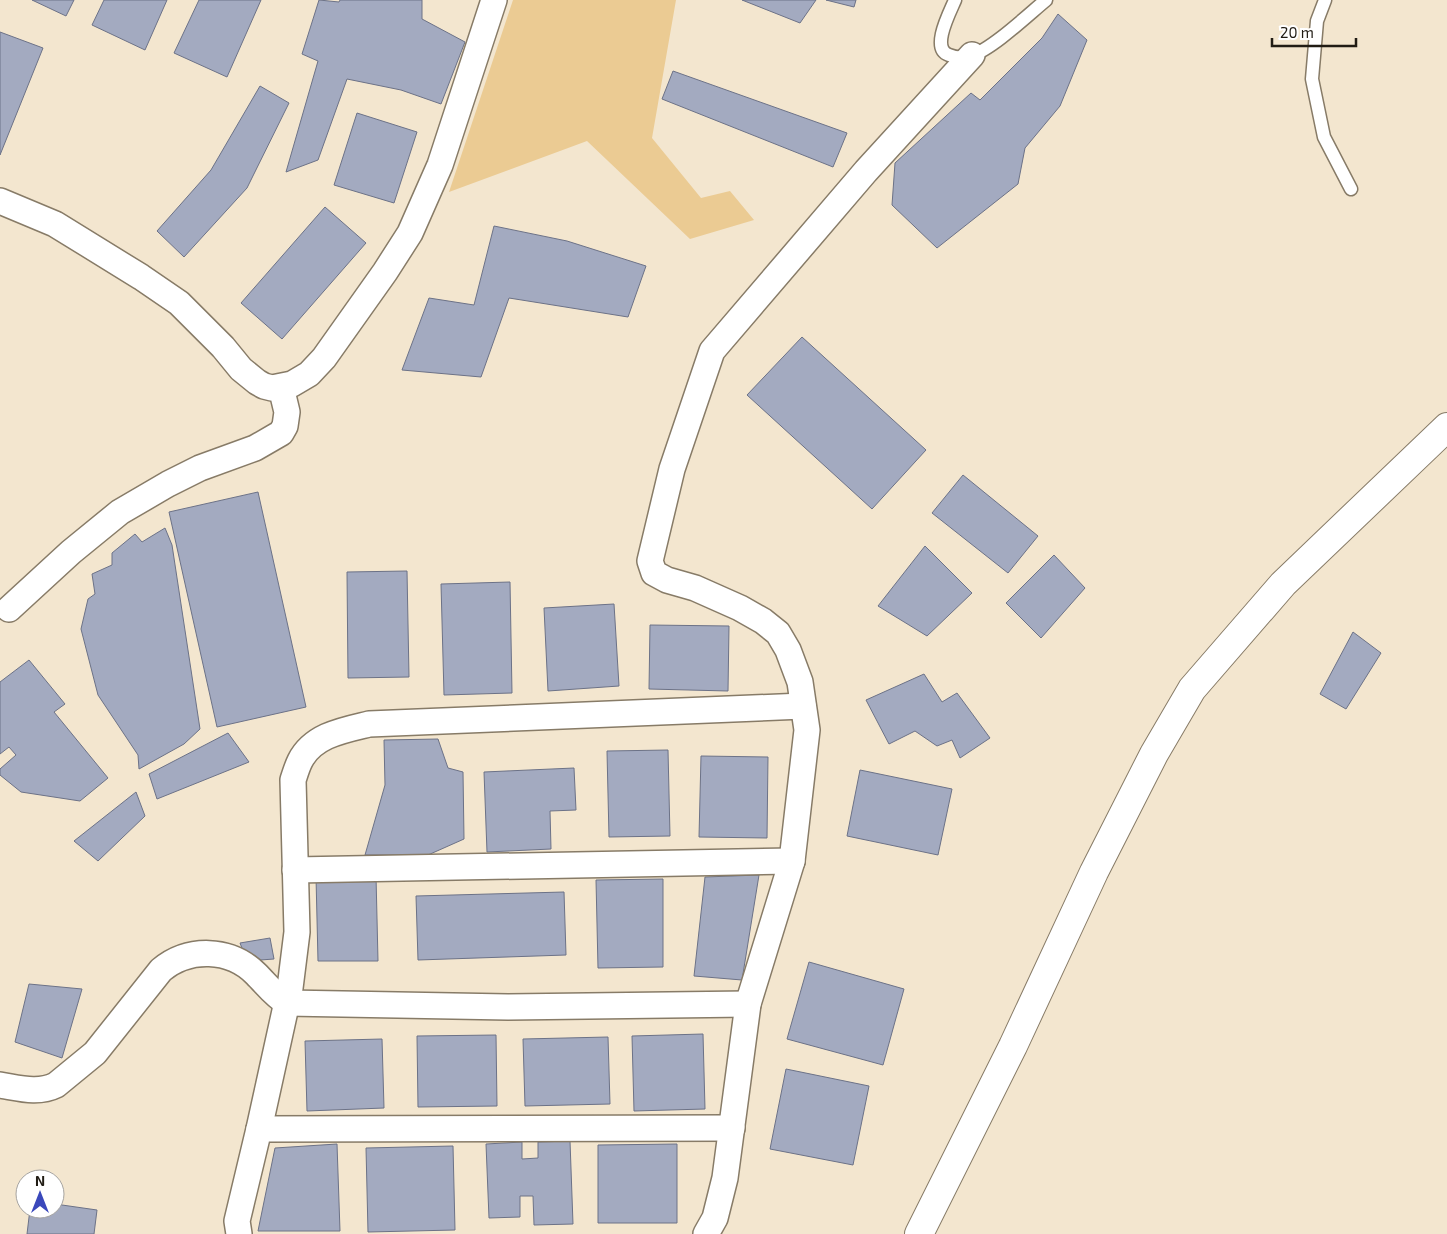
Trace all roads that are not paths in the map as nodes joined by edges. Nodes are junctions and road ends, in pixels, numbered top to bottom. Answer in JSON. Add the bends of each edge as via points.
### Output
{"nodes":[{"id":1,"x":494,"y":0,"type":"edge"},
{"id":2,"x":955,"y":0,"type":"edge"},
{"id":3,"x":1046,"y":0,"type":"edge"},
{"id":4,"x":1325,"y":0,"type":"edge"},
{"id":5,"x":972,"y":55,"type":"junction"},
{"id":6,"x":1351,"y":189,"type":"dead end"},
{"id":7,"x":0,"y":201,"type":"edge"},
{"id":8,"x":281,"y":387,"type":"junction"},
{"id":9,"x":1447,"y":427,"type":"edge"},
{"id":10,"x":9,"y":609,"type":"dead end"},
{"id":11,"x":803,"y":706,"type":"junction"},
{"id":12,"x":792,"y":861,"type":"junction"},
{"id":13,"x":295,"y":870,"type":"junction"},
{"id":14,"x":287,"y":1003,"type":"junction"},
{"id":15,"x":748,"y":1004,"type":"junction"},
{"id":16,"x":0,"y":1085,"type":"edge"},
{"id":17,"x":732,"y":1128,"type":"junction"},
{"id":18,"x":259,"y":1129,"type":"junction"},
{"id":19,"x":239,"y":1234,"type":"edge"},
{"id":20,"x":706,"y":1234,"type":"edge"},
{"id":21,"x":919,"y":1234,"type":"edge"}],
"edges":[{"from":1,"to":8,"type":"street","via":[[440,165],[410,233],[317,366],[300,380]]},
{"from":2,"to":5,"type":"lane","via":[[941,34],[941,49],[952,56]]},
{"from":3,"to":5,"type":"lane","via":[[990,45]]},
{"from":4,"to":6,"type":"lane","via":[[1317,20],[1312,79],[1324,137]]},
{"from":5,"to":11,"type":"street","via":[[866,171],[712,351],[672,469],[650,561],[654,574],[740,608],[778,633],[797,674]]},
{"from":7,"to":8,"type":"street","via":[[56,224],[141,276],[179,304],[257,382]]},
{"from":8,"to":10,"type":"street","via":[[287,420],[278,436],[176,480],[120,512],[70,552]]},
{"from":9,"to":21,"type":"main road","via":[[1283,584],[1192,689],[1154,754],[1103,855]]},
{"from":11,"to":12,"type":"street","via":[[807,730]]},
{"from":11,"to":13,"type":"street","via":[[370,724],[330,734],[314,744],[300,760],[293,780]]},
{"from":12,"to":13,"type":"street"},
{"from":12,"to":15,"type":"street"},
{"from":13,"to":14,"type":"street","via":[[297,932]]},
{"from":14,"to":15,"type":"street","via":[[508,1007]]},
{"from":14,"to":16,"type":"street","via":[[236,960],[214,953],[190,954],[171,961],[161,970],[94,1054],[56,1085],[37,1091]]},
{"from":14,"to":18,"type":"street"},
{"from":15,"to":17,"type":"street"},
{"from":17,"to":18,"type":"street"},
{"from":17,"to":20,"type":"street","via":[[715,1218]]},
{"from":18,"to":19,"type":"street","via":[[237,1221]]}]}
